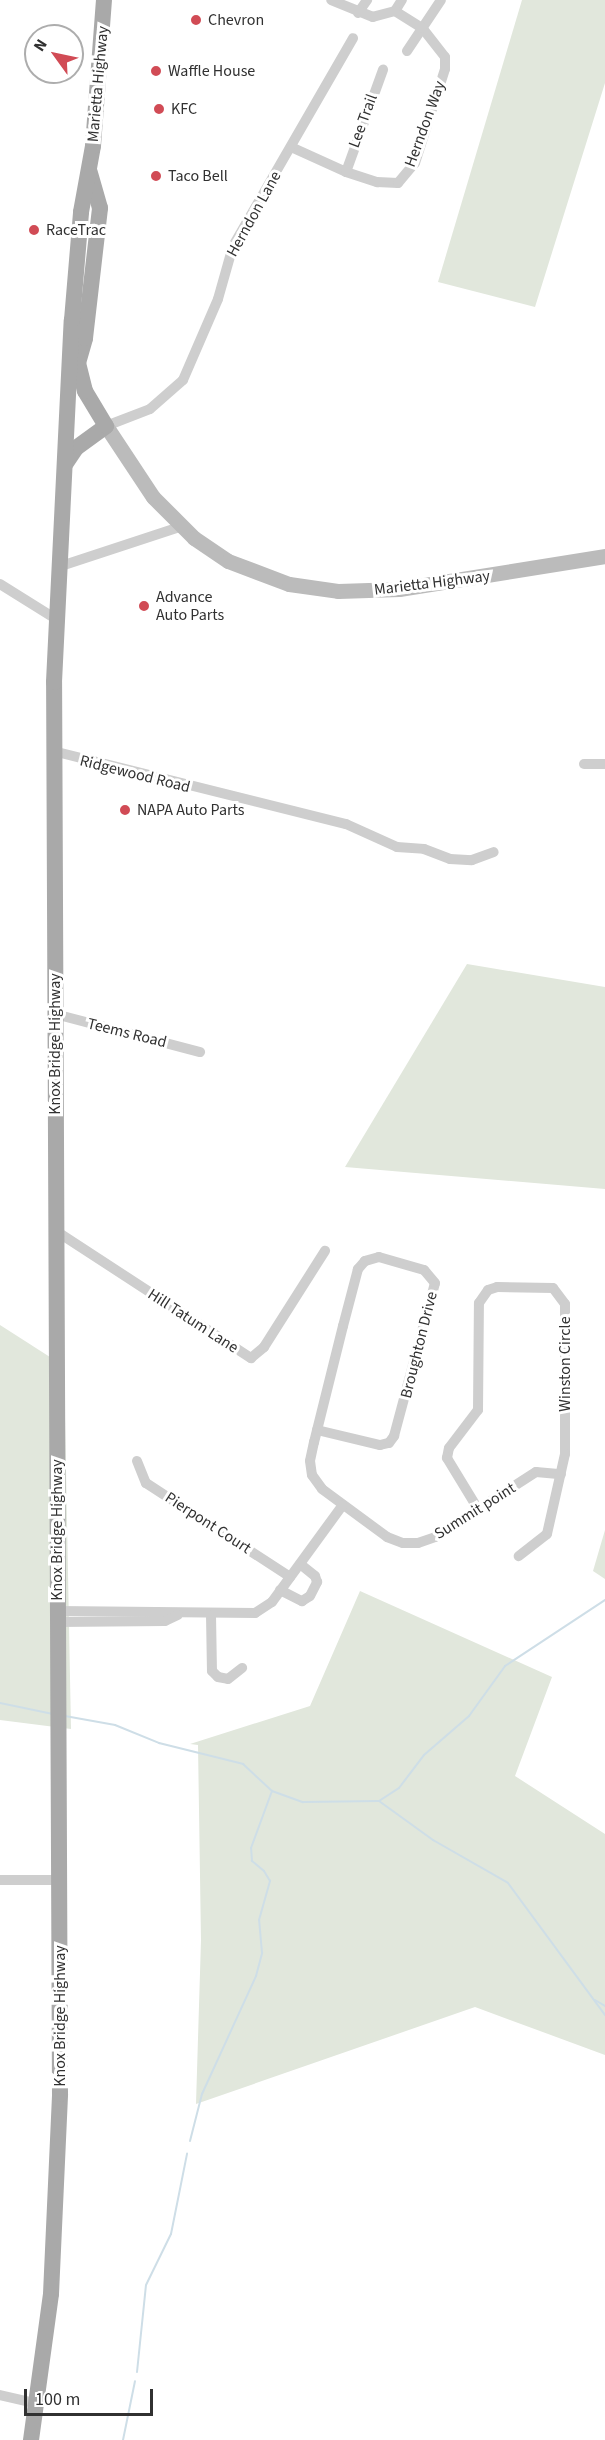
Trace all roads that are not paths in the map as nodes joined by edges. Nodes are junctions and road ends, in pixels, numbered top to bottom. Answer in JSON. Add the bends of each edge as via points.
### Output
{"nodes":[{"id":1,"x":104,"y":0,"type":"edge"},
{"id":2,"x":331,"y":0,"type":"edge"},
{"id":3,"x":367,"y":0,"type":"edge"},
{"id":4,"x":402,"y":0,"type":"edge"},
{"id":5,"x":441,"y":0,"type":"edge"},
{"id":6,"x":395,"y":11,"type":"junction"},
{"id":7,"x":358,"y":13,"type":"junction"},
{"id":8,"x":422,"y":28,"type":"junction"},
{"id":9,"x":353,"y":38,"type":"dead end"},
{"id":10,"x":407,"y":51,"type":"dead end"},
{"id":11,"x":383,"y":70,"type":"dead end"},
{"id":12,"x":291,"y":147,"type":"junction"},
{"id":13,"x":89,"y":168,"type":"junction"},
{"id":14,"x":346,"y":172,"type":"junction"},
{"id":15,"x":72,"y":320,"type":"junction"},
{"id":16,"x":78,"y":363,"type":"junction"},
{"id":17,"x":106,"y":426,"type":"junction"},
{"id":18,"x":65,"y":463,"type":"junction"},
{"id":19,"x":183,"y":526,"type":"junction"},
{"id":20,"x":605,"y":556,"type":"edge"},
{"id":21,"x":58,"y":567,"type":"junction"},
{"id":22,"x":2,"y":587,"type":"edge"},
{"id":23,"x":56,"y":619,"type":"junction"},
{"id":24,"x":53,"y":751,"type":"junction"},
{"id":25,"x":584,"y":764,"type":"dead end"},
{"id":26,"x":605,"y":764,"type":"edge"},
{"id":27,"x":494,"y":852,"type":"dead end"},
{"id":28,"x":55,"y":1014,"type":"junction"},
{"id":29,"x":200,"y":1052,"type":"dead end"},
{"id":30,"x":56,"y":1231,"type":"junction"},
{"id":31,"x":325,"y":1251,"type":"dead end"},
{"id":32,"x":317,"y":1430,"type":"junction"},
{"id":33,"x":137,"y":1461,"type":"dead end"},
{"id":34,"x":561,"y":1474,"type":"junction"},
{"id":35,"x":342,"y":1506,"type":"junction"},
{"id":36,"x":478,"y":1509,"type":"junction"},
{"id":37,"x":519,"y":1556,"type":"dead end"},
{"id":38,"x":300,"y":1564,"type":"junction"},
{"id":39,"x":290,"y":1577,"type":"junction"},
{"id":40,"x":280,"y":1590,"type":"junction"},
{"id":41,"x":211,"y":1615,"type":"junction"},
{"id":42,"x":57,"y":1616,"type":"junction"},
{"id":43,"x":242,"y":1668,"type":"dead end"},
{"id":44,"x":0,"y":1880,"type":"edge"},
{"id":45,"x":59,"y":1881,"type":"junction"},
{"id":46,"x":0,"y":2395,"type":"edge"},
{"id":47,"x":36,"y":2403,"type":"junction"},
{"id":48,"x":31,"y":2440,"type":"edge"}],
"edges":[{"from":1,"to":13,"type":"main road","name":"Marietta Highway"},
{"from":2,"to":7,"type":"street"},
{"from":3,"to":7,"type":"street"},
{"from":4,"to":6,"type":"street"},
{"from":5,"to":8,"type":"street"},
{"from":6,"to":7,"type":"street","via":[[373,17]]},
{"from":6,"to":8,"type":"street"},
{"from":8,"to":10,"type":"street"},
{"from":8,"to":14,"type":"street","name":"Herndon Way","via":[[445,57],[445,69],[414,163],[398,183],[377,182]]},
{"from":9,"to":12,"type":"street","name":"Herndon Lane"},
{"from":11,"to":14,"type":"street","name":"Lee Trail"},
{"from":12,"to":14,"type":"street","name":"Herndon Way"},
{"from":12,"to":17,"type":"street","name":"Herndon Lane","via":[[234,246],[218,299],[183,380],[150,409]]},
{"from":13,"to":15,"type":"main road","name":"Marietta Highway"},
{"from":13,"to":16,"type":"main road","name":"Marietta Highway","via":[[100,208],[85,339]]},
{"from":15,"to":16,"type":"main road","name":"Marietta Highway"},
{"from":15,"to":18,"type":"main road","name":"Marietta Highway"},
{"from":16,"to":17,"type":"main road","name":"Marietta Highway","via":[[85,391]]},
{"from":17,"to":18,"type":"main road","via":[[76,448]]},
{"from":17,"to":19,"type":"main road","name":"Marietta Highway","via":[[141,482]]},
{"from":18,"to":21,"type":"main road","name":"Marietta Highway"},
{"from":19,"to":20,"type":"main road","name":"Marietta Highway","via":[[213,551],[244,568],[287,584],[338,591],[428,586]]},
{"from":19,"to":21,"type":"street"},
{"from":21,"to":23,"type":"main road","name":"Marietta Highway"},
{"from":22,"to":23,"type":"street"},
{"from":23,"to":24,"type":"main road","name":"Knox Bridge Highway"},
{"from":24,"to":27,"type":"street","name":"Ridgewood Road","via":[[346,824],[397,847],[424,849],[450,859],[472,860]]},
{"from":24,"to":28,"type":"main road","name":"Knox Bridge Highway"},
{"from":25,"to":26,"type":"street"},
{"from":28,"to":29,"type":"street","name":"Teems Road"},
{"from":28,"to":30,"type":"main road","name":"Knox Bridge Highway"},
{"from":30,"to":31,"type":"street","name":"Hill Tatum Lane","via":[[251,1358],[264,1347]]},
{"from":30,"to":42,"type":"main road","name":"Knox Bridge Highway"},
{"from":32,"to":32,"type":"street","name":"Broughton Drive","via":[[358,1269],[365,1261],[379,1257],[424,1270],[435,1283],[434,1290],[394,1436],[389,1443],[380,1445]]},
{"from":32,"to":35,"type":"street","name":"Summit point","via":[[310,1461],[312,1475]]},
{"from":33,"to":39,"type":"street","name":"Pierpont Court","via":[[146,1483]]},
{"from":34,"to":36,"type":"street","name":"Summit point","via":[[536,1472]]},
{"from":34,"to":36,"type":"street","name":"Winston Circle","via":[[565,1454],[565,1304],[553,1288],[488,1290],[479,1303],[478,1410],[449,1448],[447,1458]]},
{"from":34,"to":37,"type":"street","name":"Winston Circle","via":[[547,1534]]},
{"from":35,"to":36,"type":"street","name":"Summit point","via":[[387,1537],[403,1543],[435,1537]]},
{"from":35,"to":38,"type":"street"},
{"from":38,"to":39,"type":"street"},
{"from":38,"to":40,"type":"street","via":[[317,1582],[310,1596],[302,1601]]},
{"from":39,"to":40,"type":"street"},
{"from":40,"to":41,"type":"street","via":[[272,1602],[255,1613]]},
{"from":41,"to":42,"type":"street","via":[[178,1615],[157,1621]]},
{"from":41,"to":43,"type":"street","via":[[212,1671],[228,1679]]},
{"from":42,"to":45,"type":"main road","name":"Knox Bridge Highway"},
{"from":44,"to":45,"type":"street"},
{"from":45,"to":47,"type":"main road","name":"Knox Bridge Highway","via":[[60,2105],[51,2294]]},
{"from":46,"to":47,"type":"street"},
{"from":47,"to":48,"type":"main road","name":"Knox Bridge Highway"}]}
